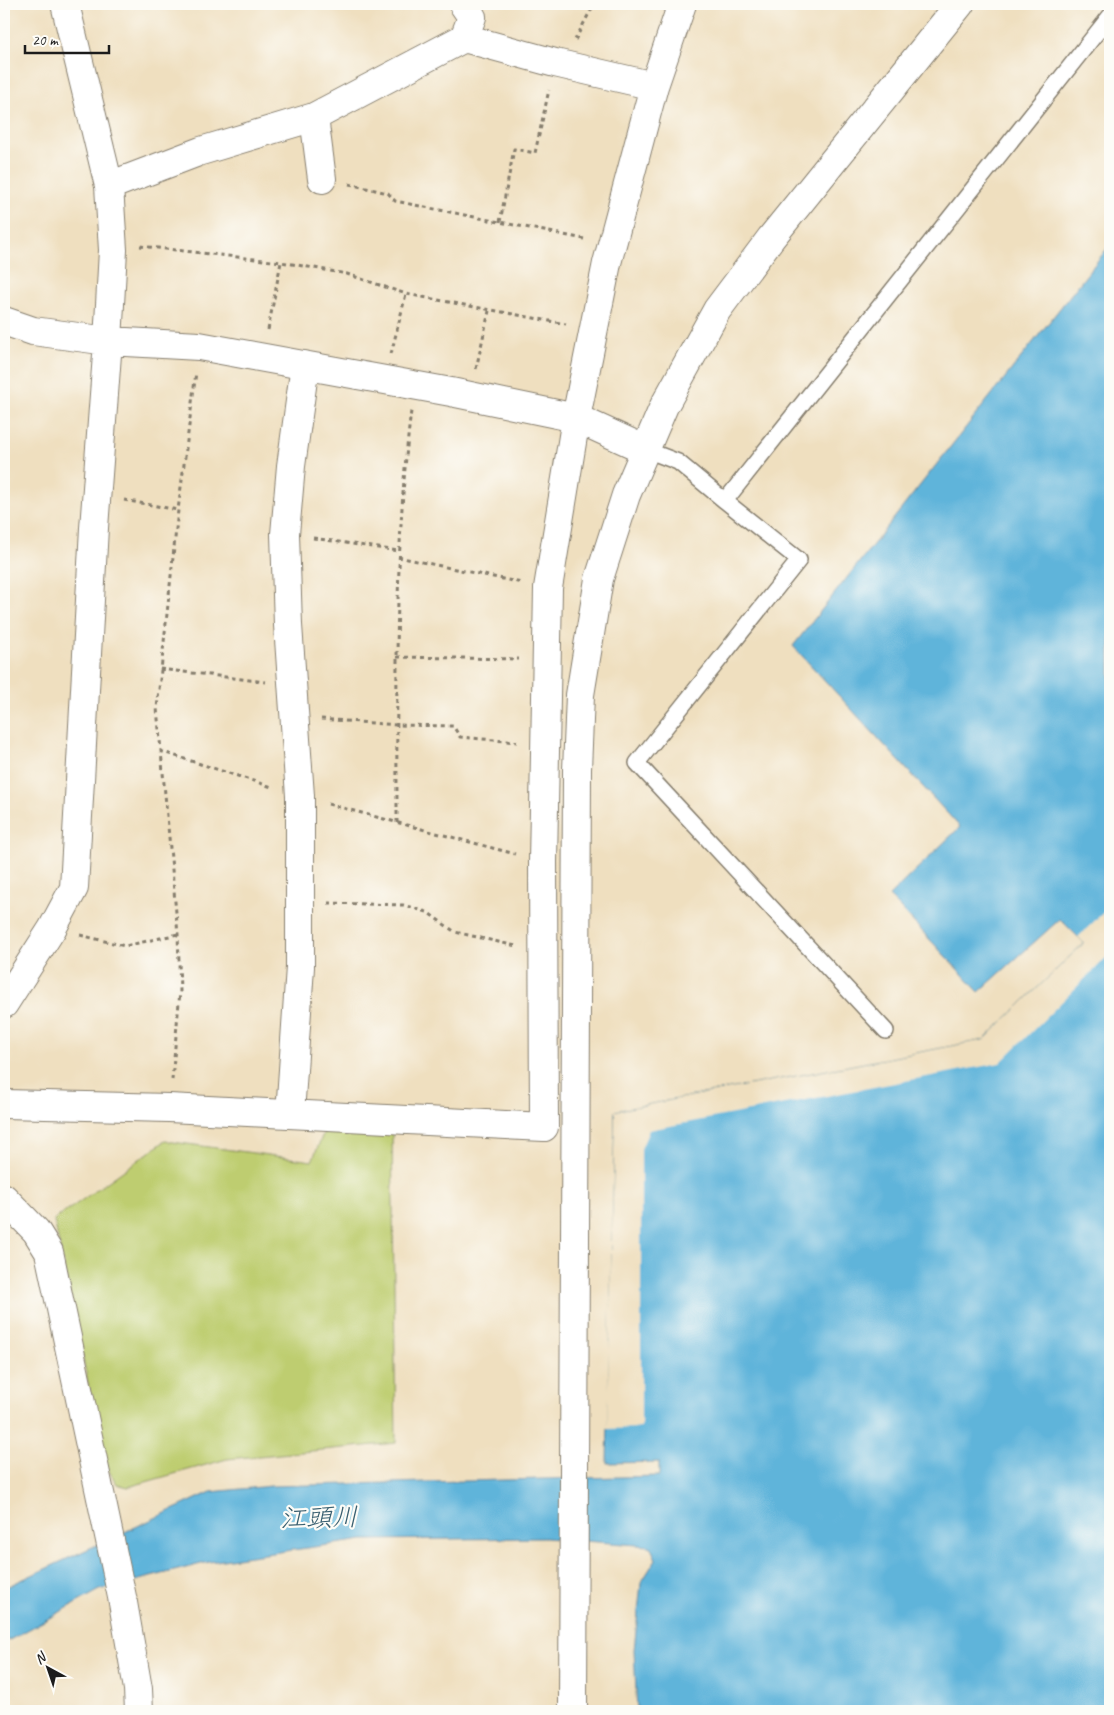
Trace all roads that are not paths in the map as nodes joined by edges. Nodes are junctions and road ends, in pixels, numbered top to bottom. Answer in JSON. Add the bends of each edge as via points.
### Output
{"nodes":[{"id":1,"x":65,"y":4,"type":"edge"},
{"id":2,"x":463,"y":4,"type":"edge"},
{"id":3,"x":682,"y":4,"type":"edge"},
{"id":4,"x":960,"y":4,"type":"edge"},
{"id":5,"x":1110,"y":16,"type":"edge"},
{"id":6,"x":464,"y":38,"type":"junction"},
{"id":7,"x":654,"y":86,"type":"junction"},
{"id":8,"x":314,"y":117,"type":"junction"},
{"id":9,"x":322,"y":179,"type":"road end"},
{"id":10,"x":109,"y":186,"type":"junction"},
{"id":11,"x":4,"y":321,"type":"edge"},
{"id":12,"x":108,"y":341,"type":"junction"},
{"id":13,"x":305,"y":365,"type":"junction"},
{"id":14,"x":576,"y":418,"type":"junction"},
{"id":15,"x":644,"y":449,"type":"junction"},
{"id":16,"x":724,"y":501,"type":"junction"},
{"id":17,"x":4,"y":1004,"type":"edge"},
{"id":18,"x":886,"y":1031,"type":"dead end"},
{"id":19,"x":4,"y":1104,"type":"edge"},
{"id":20,"x":290,"y":1114,"type":"junction"},
{"id":21,"x":4,"y":1198,"type":"edge"},
{"id":22,"x":139,"y":1711,"type":"edge"},
{"id":23,"x":573,"y":1711,"type":"edge"}],
"edges":[{"from":1,"to":10,"type":"street"},
{"from":2,"to":6,"type":"street","via":[[472,17]]},
{"from":3,"to":7,"type":"street"},
{"from":4,"to":15,"type":"street","via":[[717,310]]},
{"from":5,"to":16,"type":"lane"},
{"from":6,"to":7,"type":"street"},
{"from":6,"to":8,"type":"street"},
{"from":7,"to":14,"type":"street","via":[[612,244]]},
{"from":8,"to":9,"type":"street"},
{"from":8,"to":10,"type":"street","via":[[201,150]]},
{"from":10,"to":12,"type":"street","via":[[113,250]]},
{"from":11,"to":12,"type":"street","via":[[33,331]]},
{"from":12,"to":13,"type":"street","via":[[199,346]]},
{"from":12,"to":17,"type":"street","via":[[74,888]]},
{"from":13,"to":14,"type":"street"},
{"from":13,"to":20,"type":"street","via":[[285,534],[300,796],[300,967]]},
{"from":14,"to":15,"type":"street"},
{"from":14,"to":20,"type":"street","via":[[548,588],[544,1127]]},
{"from":15,"to":16,"type":"lane","via":[[678,462]]},
{"from":15,"to":23,"type":"street","via":[[599,579],[580,695]]},
{"from":16,"to":18,"type":"lane","via":[[799,560],[637,763]]},
{"from":19,"to":20,"type":"street"},
{"from":21,"to":22,"type":"street","via":[[36,1231],[49,1252],[122,1597]]}]}
